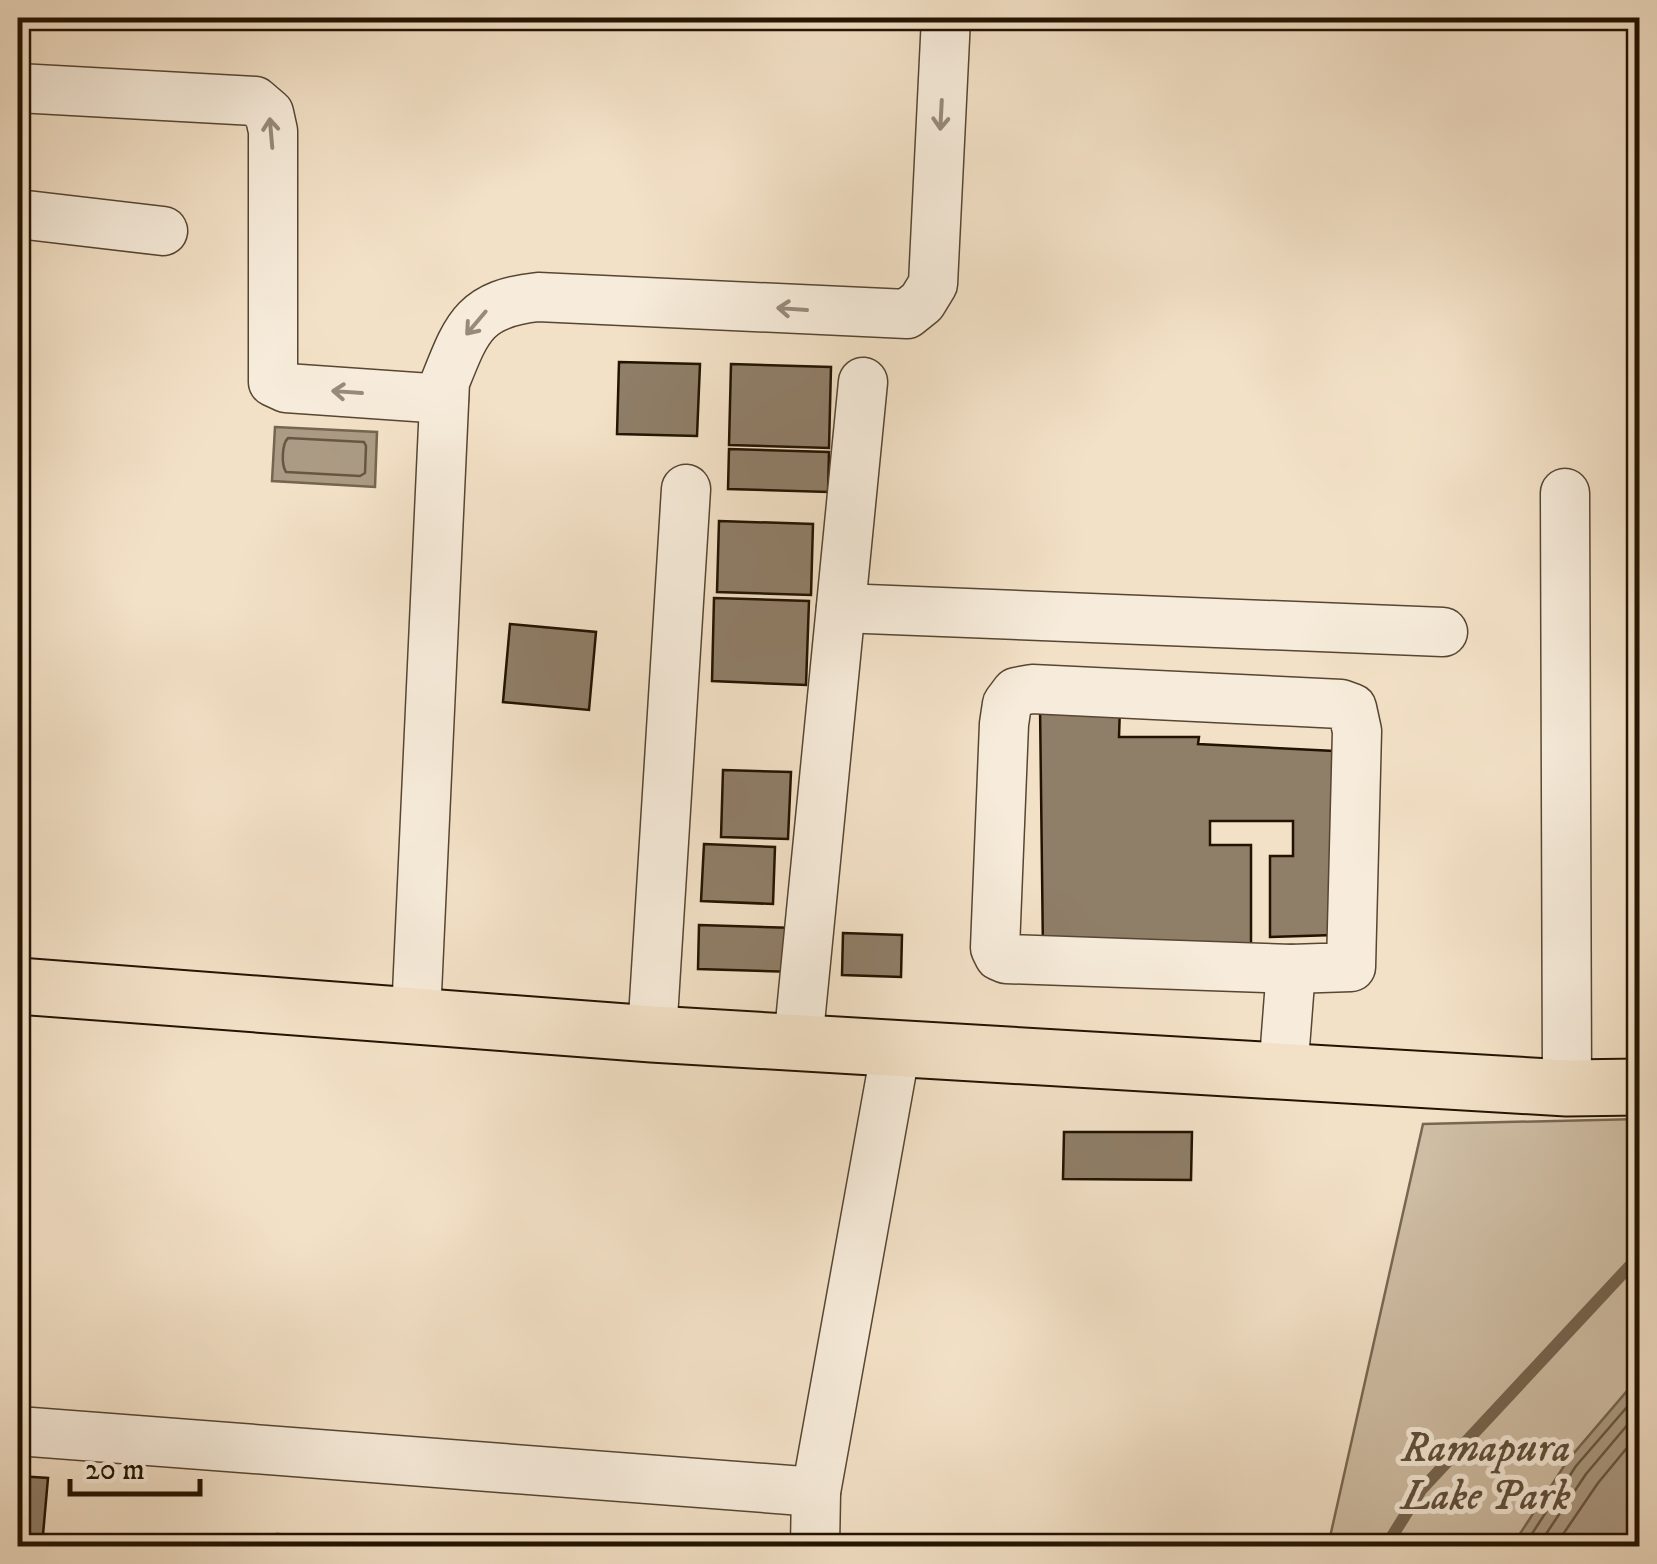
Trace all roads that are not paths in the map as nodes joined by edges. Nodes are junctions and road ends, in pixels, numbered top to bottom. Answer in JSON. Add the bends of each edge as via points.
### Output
{"nodes":[{"id":1,"x":946,"y":18,"type":"edge"},
{"id":2,"x":18,"y":88,"type":"edge"},
{"id":3,"x":18,"y":214,"type":"edge"},
{"id":4,"x":163,"y":232,"type":"dead end"},
{"id":5,"x":863,"y":382,"type":"dead end"},
{"id":6,"x":444,"y":399,"type":"junction"},
{"id":7,"x":686,"y":489,"type":"dead end"},
{"id":8,"x":1565,"y":493,"type":"dead end"},
{"id":9,"x":841,"y":608,"type":"junction"},
{"id":10,"x":1443,"y":632,"type":"dead end"},
{"id":11,"x":1291,"y":969,"type":"junction"},
{"id":12,"x":18,"y":986,"type":"edge"},
{"id":13,"x":416,"y":1015,"type":"junction"},
{"id":14,"x":652,"y":1034,"type":"junction"},
{"id":15,"x":798,"y":1042,"type":"junction"},
{"id":16,"x":896,"y":1048,"type":"junction"},
{"id":17,"x":1283,"y":1073,"type":"junction"},
{"id":18,"x":1640,"y":1087,"type":"edge"},
{"id":19,"x":1567,"y":1088,"type":"junction"},
{"id":20,"x":18,"y":1431,"type":"edge"},
{"id":21,"x":816,"y":1492,"type":"junction"},
{"id":22,"x":815,"y":1546,"type":"edge"}],
"edges":[{"from":1,"to":6,"type":"street","one_way":true,"via":[[934,284],[907,314],[538,297],[506,301],[485,311],[462,339]]},
{"from":6,"to":2,"type":"street","one_way":true,"via":[[272,382],[274,131],[270,113],[254,101]]},
{"from":3,"to":4,"type":"street"},
{"from":5,"to":9,"type":"street"},
{"from":6,"to":13,"type":"street"},
{"from":7,"to":14,"type":"street"},
{"from":8,"to":19,"type":"street"},
{"from":9,"to":10,"type":"street"},
{"from":9,"to":15,"type":"street"},
{"from":11,"to":11,"type":"street","via":[[1352,965],[1352,708],[1016,692],[1004,724],[999,956]]},
{"from":11,"to":17,"type":"street"},
{"from":12,"to":13,"type":"main road"},
{"from":13,"to":14,"type":"main road"},
{"from":14,"to":15,"type":"main road"},
{"from":15,"to":16,"type":"main road"},
{"from":16,"to":17,"type":"main road"},
{"from":16,"to":21,"type":"street"},
{"from":17,"to":19,"type":"main road"},
{"from":18,"to":19,"type":"main road"},
{"from":20,"to":21,"type":"street"},
{"from":21,"to":22,"type":"street"}]}
